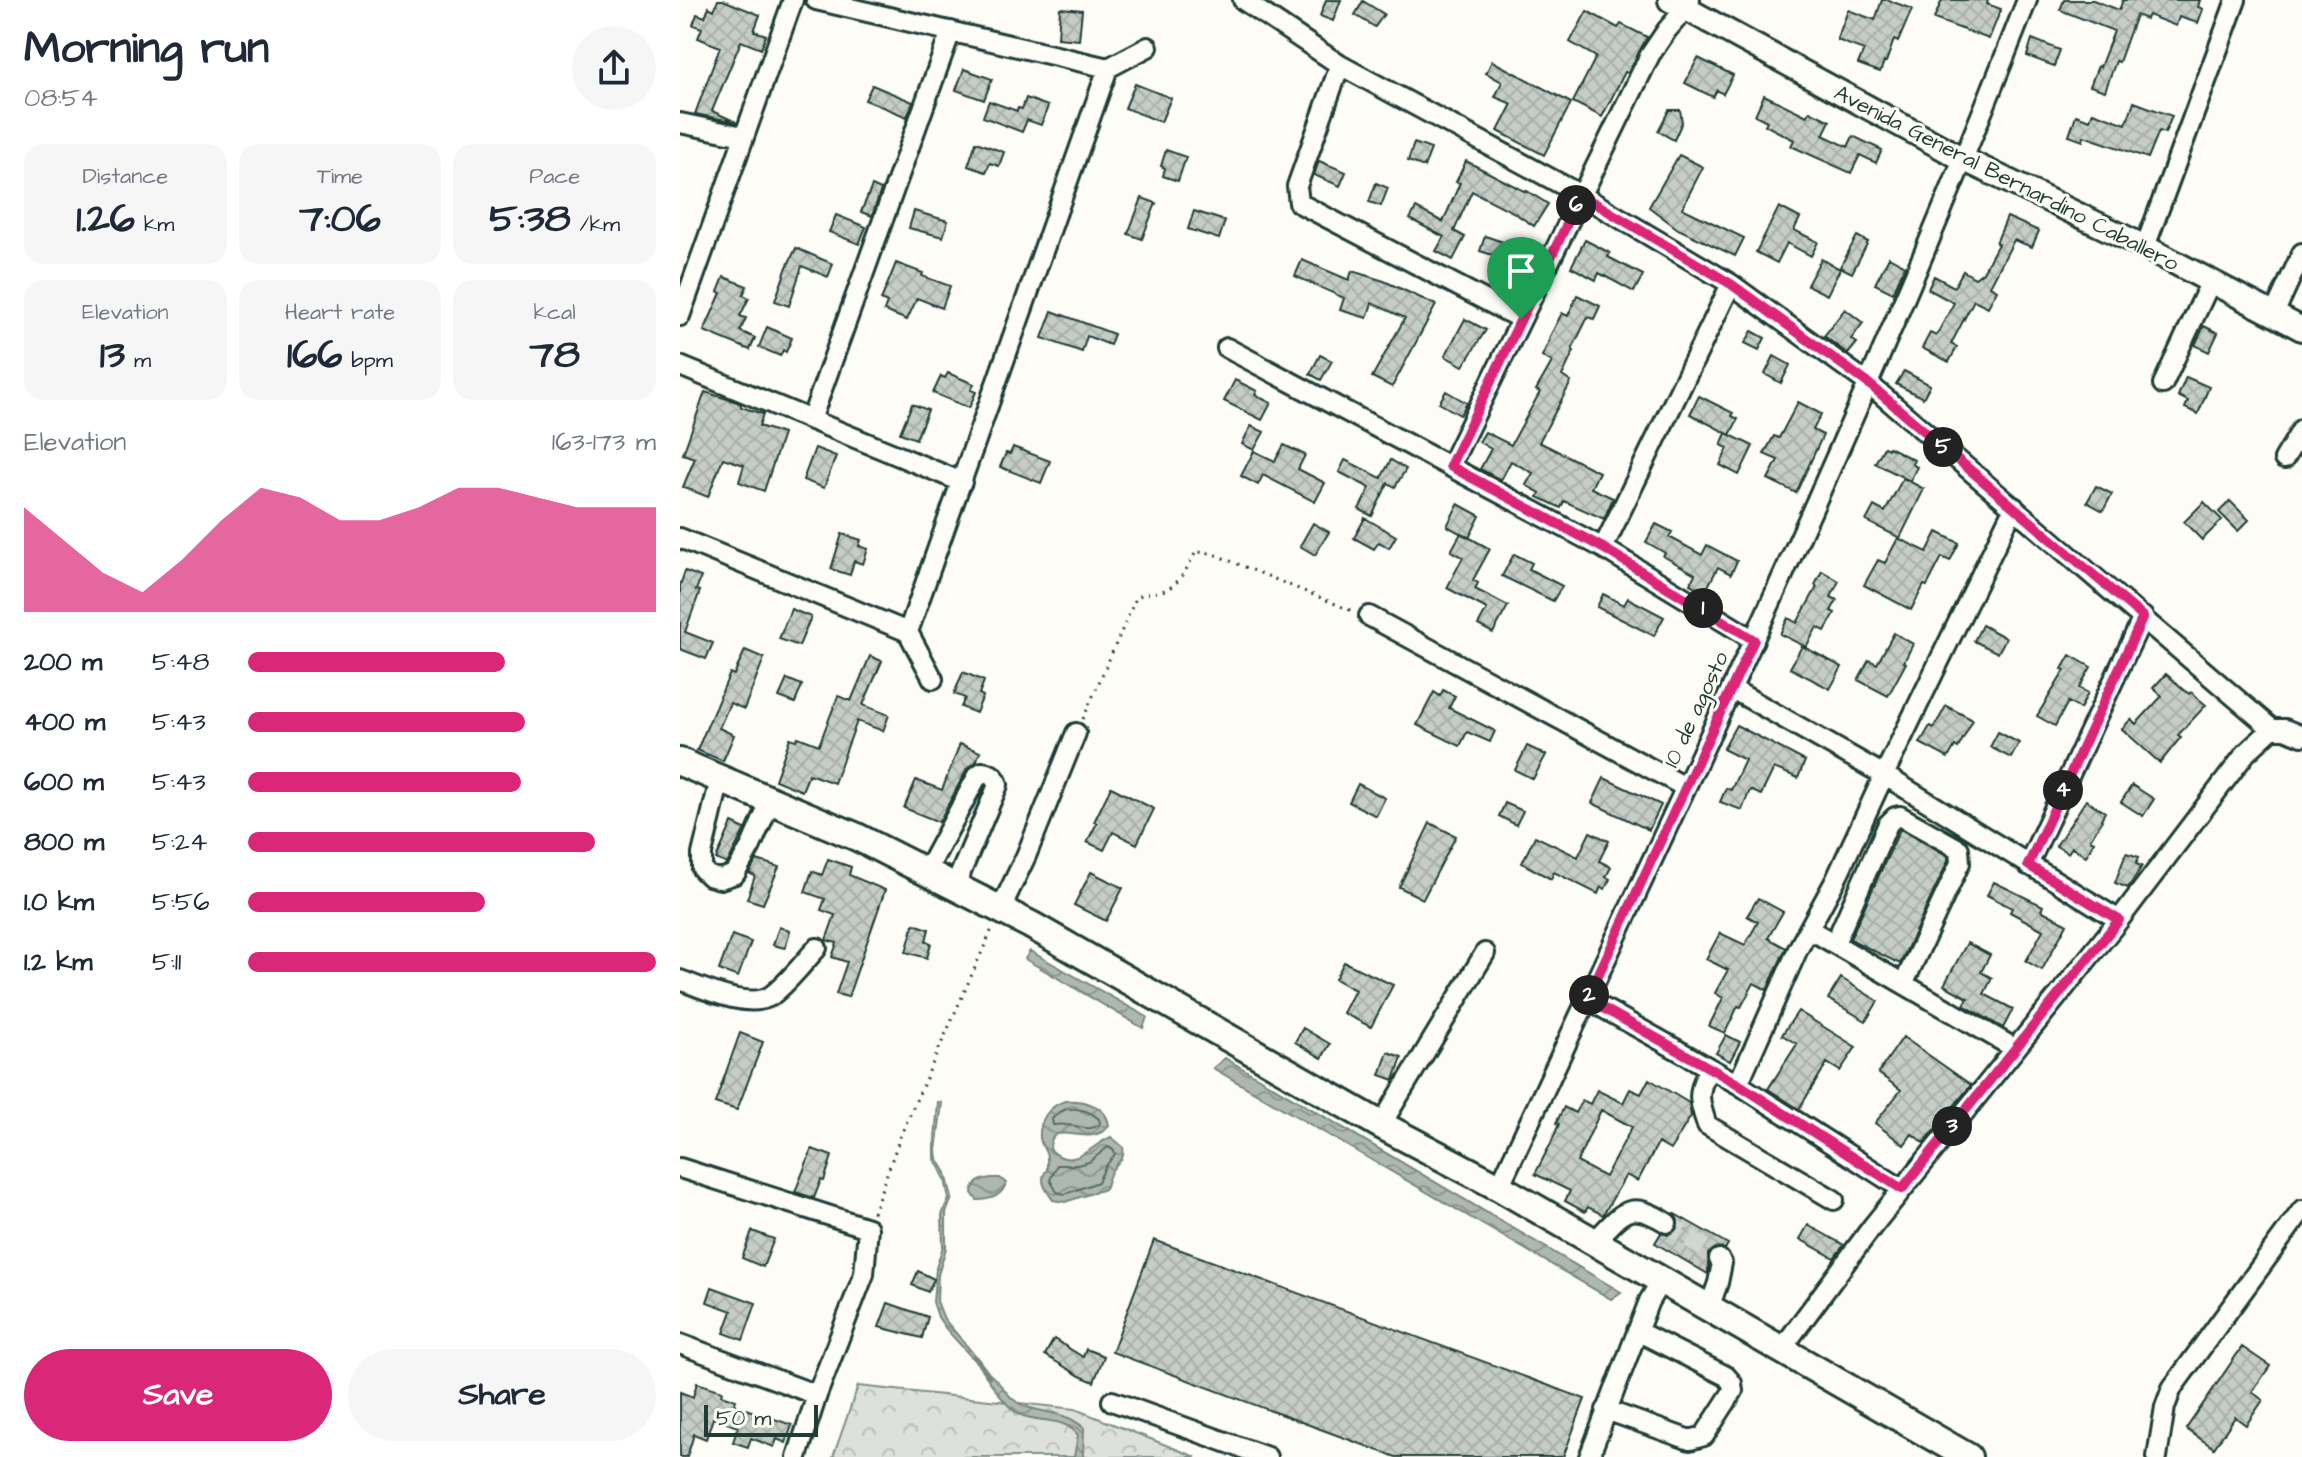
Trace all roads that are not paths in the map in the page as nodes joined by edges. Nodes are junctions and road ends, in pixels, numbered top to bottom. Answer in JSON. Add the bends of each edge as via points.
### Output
{"nodes":[{"id":1,"x":793,"y":0,"type":"edge"},
{"id":2,"x":816,"y":0,"type":"edge"},
{"id":3,"x":1243,"y":0,"type":"edge"},
{"id":4,"x":2027,"y":0,"type":"edge"},
{"id":5,"x":2236,"y":0,"type":"edge"},
{"id":6,"x":1682,"y":3,"type":"edge"},
{"id":7,"x":951,"y":31,"type":"junction"},
{"id":8,"x":1148,"y":47,"type":"dead end"},
{"id":9,"x":1340,"y":65,"type":"junction"},
{"id":10,"x":1108,"y":68,"type":"junction"},
{"id":11,"x":680,"y":123,"type":"edge"},
{"id":12,"x":743,"y":136,"type":"junction"},
{"id":13,"x":1965,"y":160,"type":"junction"},
{"id":14,"x":1581,"y":195,"type":"junction"},
{"id":15,"x":2145,"y":247,"type":"junction"},
{"id":16,"x":2302,"y":253,"type":"edge"},
{"id":17,"x":2211,"y":281,"type":"junction"},
{"id":18,"x":1731,"y":284,"type":"junction"},
{"id":19,"x":683,"y":294,"type":"edge"},
{"id":20,"x":2274,"y":314,"type":"junction"},
{"id":21,"x":680,"y":316,"type":"edge"},
{"id":22,"x":1521,"y":319,"type":"junction"},
{"id":23,"x":2302,"y":329,"type":"edge"},
{"id":24,"x":1227,"y":348,"type":"dead end"},
{"id":25,"x":680,"y":366,"type":"edge"},
{"id":26,"x":1869,"y":384,"type":"junction"},
{"id":27,"x":2163,"y":384,"type":"dead end"},
{"id":28,"x":811,"y":420,"type":"junction"},
{"id":29,"x":2302,"y":429,"type":"edge"},
{"id":30,"x":2284,"y":459,"type":"dead end"},
{"id":31,"x":1450,"y":466,"type":"junction"},
{"id":32,"x":962,"y":482,"type":"junction"},
{"id":33,"x":2014,"y":507,"type":"junction"},
{"id":34,"x":680,"y":538,"type":"edge"},
{"id":35,"x":1603,"y":548,"type":"junction"},
{"id":36,"x":1369,"y":616,"type":"road end"},
{"id":37,"x":2143,"y":617,"type":"junction"},
{"id":38,"x":908,"y":632,"type":"junction"},
{"id":39,"x":1754,"y":640,"type":"junction"},
{"id":40,"x":933,"y":679,"type":"dead end"},
{"id":41,"x":1732,"y":689,"type":"junction"},
{"id":42,"x":2272,"y":729,"type":"junction"},
{"id":43,"x":1076,"y":733,"type":"road end"},
{"id":44,"x":2302,"y":736,"type":"edge"},
{"id":45,"x":680,"y":762,"type":"edge"},
{"id":46,"x":1884,"y":775,"type":"junction"},
{"id":47,"x":720,"y":779,"type":"junction"},
{"id":48,"x":1685,"y":787,"type":"junction"},
{"id":49,"x":771,"y":800,"type":"junction"},
{"id":50,"x":2028,"y":865,"type":"junction"},
{"id":51,"x":926,"y":872,"type":"junction"},
{"id":52,"x":955,"y":886,"type":"junction"},
{"id":53,"x":1000,"y":910,"type":"junction"},
{"id":54,"x":2119,"y":920,"type":"junction"},
{"id":55,"x":1809,"y":929,"type":"junction"},
{"id":56,"x":1835,"y":943,"type":"junction"},
{"id":57,"x":817,"y":948,"type":"dead end"},
{"id":58,"x":1485,"y":953,"type":"dead end"},
{"id":59,"x":680,"y":980,"type":"edge"},
{"id":60,"x":1904,"y":983,"type":"junction"},
{"id":61,"x":1587,"y":999,"type":"junction"},
{"id":62,"x":2014,"y":1048,"type":"junction"},
{"id":63,"x":1709,"y":1068,"type":"junction"},
{"id":64,"x":1738,"y":1084,"type":"junction"},
{"id":65,"x":1381,"y":1125,"type":"junction"},
{"id":66,"x":680,"y":1168,"type":"edge"},
{"id":67,"x":1499,"y":1187,"type":"junction"},
{"id":68,"x":1902,"y":1189,"type":"junction"},
{"id":69,"x":1834,"y":1200,"type":"dead end"},
{"id":70,"x":2302,"y":1210,"type":"edge"},
{"id":71,"x":1667,"y":1223,"type":"tunnel mouth"},
{"id":72,"x":1594,"y":1242,"type":"junction"},
{"id":73,"x":1719,"y":1259,"type":"dead end"},
{"id":74,"x":1661,"y":1281,"type":"junction"},
{"id":75,"x":1709,"y":1308,"type":"junction"},
{"id":76,"x":1637,"y":1331,"type":"junction"},
{"id":77,"x":680,"y":1344,"type":"edge"},
{"id":78,"x":1781,"y":1350,"type":"junction"},
{"id":79,"x":817,"y":1395,"type":"junction"},
{"id":80,"x":1112,"y":1401,"type":"dead end"},
{"id":81,"x":1606,"y":1410,"type":"junction"},
{"id":82,"x":797,"y":1457,"type":"edge"},
{"id":83,"x":1267,"y":1457,"type":"edge"},
{"id":84,"x":1589,"y":1457,"type":"edge"},
{"id":85,"x":1968,"y":1457,"type":"edge"},
{"id":86,"x":2157,"y":1457,"type":"edge"}],
"edges":[{"from":1,"to":12,"type":"street"},
{"from":2,"to":7,"type":"street"},
{"from":3,"to":9,"type":"street"},
{"from":4,"to":13,"type":"street","name":"10 de agosto"},
{"from":5,"to":15,"type":"street"},
{"from":6,"to":13,"type":"main road","name":"Avenida General Bernardino Caballero"},
{"from":6,"to":14,"type":"street","via":[[1650,55]]},
{"from":7,"to":10,"type":"street"},
{"from":7,"to":28,"type":"street"},
{"from":8,"to":10,"type":"street"},
{"from":9,"to":14,"type":"street"},
{"from":9,"to":22,"type":"street","via":[[1297,186],[1299,203]]},
{"from":10,"to":32,"type":"street"},
{"from":11,"to":12,"type":"street"},
{"from":12,"to":19,"type":"street"},
{"from":13,"to":15,"type":"main road","name":"Avenida General Bernardino Caballero"},
{"from":13,"to":26,"type":"street","name":"10 de agosto"},
{"from":14,"to":18,"type":"street"},
{"from":14,"to":22,"type":"street"},
{"from":15,"to":17,"type":"main road","name":"Avenida General Bernardino Caballero"},
{"from":16,"to":20,"type":"street"},
{"from":17,"to":20,"type":"main road","name":"Avenida General Bernardino Caballero"},
{"from":17,"to":27,"type":"street"},
{"from":18,"to":26,"type":"street"},
{"from":18,"to":35,"type":"street"},
{"from":19,"to":21,"type":"street"},
{"from":20,"to":23,"type":"main road","name":"Avenida General Bernardino Caballero"},
{"from":22,"to":31,"type":"street"},
{"from":24,"to":31,"type":"street"},
{"from":25,"to":28,"type":"street"},
{"from":26,"to":33,"type":"street"},
{"from":26,"to":39,"type":"street","name":"10 de agosto"},
{"from":28,"to":32,"type":"street"},
{"from":29,"to":30,"type":"street"},
{"from":31,"to":35,"type":"street"},
{"from":32,"to":38,"type":"street"},
{"from":33,"to":37,"type":"street"},
{"from":33,"to":46,"type":"street"},
{"from":34,"to":38,"type":"street"},
{"from":35,"to":39,"type":"street"},
{"from":36,"to":48,"type":"street"},
{"from":37,"to":42,"type":"street"},
{"from":37,"to":50,"type":"street"},
{"from":38,"to":40,"type":"street"},
{"from":39,"to":41,"type":"street","name":"10 de agosto"},
{"from":41,"to":46,"type":"street"},
{"from":41,"to":48,"type":"street","name":"10 de agosto"},
{"from":42,"to":44,"type":"street"},
{"from":42,"to":54,"type":"street","via":[[2246,753]]},
{"from":43,"to":53,"type":"street"},
{"from":45,"to":47,"type":"highway"},
{"from":46,"to":50,"type":"street"},
{"from":46,"to":55,"type":"street"},
{"from":47,"to":49,"type":"highway"},
{"from":47,"to":49,"type":"street","via":[[701,864],[709,876],[735,874]]},
{"from":48,"to":61,"type":"street","name":"10 de agosto"},
{"from":49,"to":51,"type":"highway"},
{"from":50,"to":54,"type":"street"},
{"from":51,"to":52,"type":"highway"},
{"from":51,"to":52,"type":"street","via":[[978,775],[989,772],[998,785]]},
{"from":52,"to":53,"type":"highway"},
{"from":53,"to":65,"type":"highway"},
{"from":54,"to":62,"type":"street"},
{"from":55,"to":56,"type":"street"},
{"from":55,"to":64,"type":"street"},
{"from":56,"to":60,"type":"street"},
{"from":56,"to":60,"type":"street","via":[[1895,817],[1959,849],[1960,863]]},
{"from":57,"to":59,"type":"street","via":[[770,997],[756,1001]]},
{"from":58,"to":65,"type":"street"},
{"from":60,"to":62,"type":"street"},
{"from":61,"to":63,"type":"street"},
{"from":61,"to":67,"type":"street","name":"10 de agosto"},
{"from":62,"to":68,"type":"street"},
{"from":63,"to":64,"type":"street"},
{"from":63,"to":69,"type":"street","via":[[1699,1088],[1707,1125]]},
{"from":64,"to":68,"type":"street"},
{"from":65,"to":67,"type":"highway"},
{"from":66,"to":79,"type":"street","via":[[868,1228],[864,1274]]},
{"from":67,"to":72,"type":"highway"},
{"from":68,"to":78,"type":"street"},
{"from":70,"to":86,"type":"street","via":[[2172,1388]]},
{"from":71,"to":72,"type":"street","via":[[1649,1212],[1630,1212],[1620,1215]]},
{"from":72,"to":74,"type":"highway"},
{"from":73,"to":75,"type":"street","via":[[1721,1273]]},
{"from":74,"to":75,"type":"highway"},
{"from":74,"to":76,"type":"street"},
{"from":75,"to":78,"type":"highway"},
{"from":76,"to":81,"type":"street"},
{"from":76,"to":81,"type":"street","via":[[1726,1376],[1733,1391],[1699,1439]]},
{"from":77,"to":79,"type":"street"},
{"from":78,"to":85,"type":"highway"},
{"from":79,"to":82,"type":"street"},
{"from":80,"to":83,"type":"street"},
{"from":81,"to":84,"type":"street"}]}
